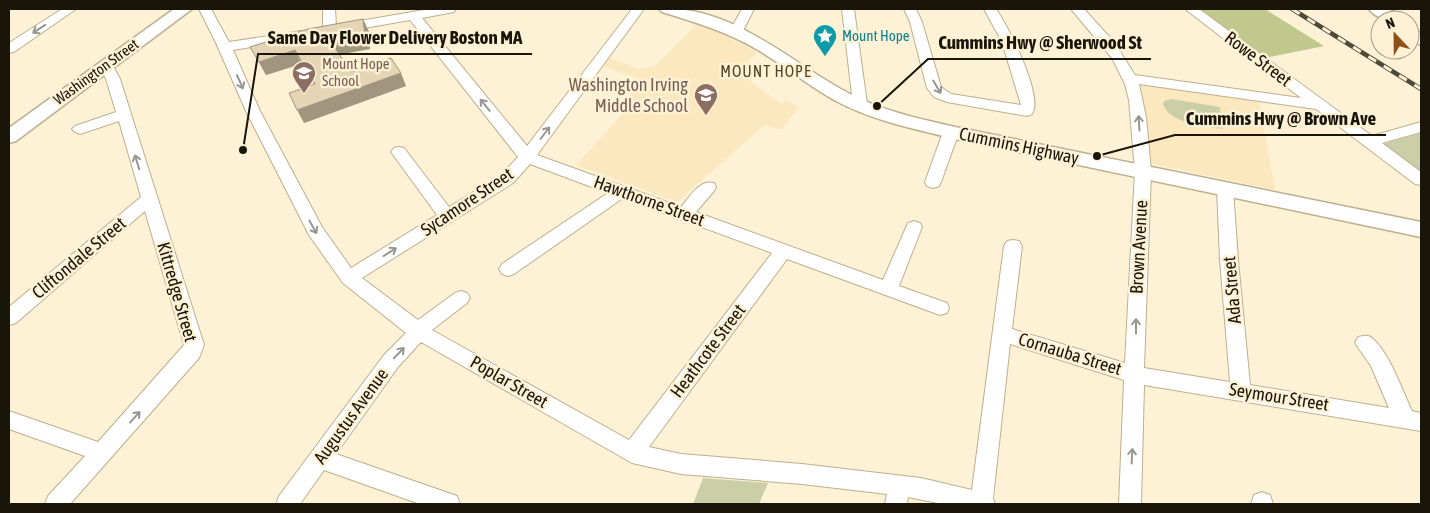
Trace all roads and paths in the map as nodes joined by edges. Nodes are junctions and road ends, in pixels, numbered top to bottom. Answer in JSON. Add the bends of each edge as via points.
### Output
{"nodes":[{"id":1,"x":70,"y":9,"type":"edge"},
{"id":2,"x":184,"y":9,"type":"edge"},
{"id":3,"x":205,"y":9,"type":"edge"},
{"id":4,"x":329,"y":9,"type":"edge"},
{"id":5,"x":450,"y":9,"type":"edge"},
{"id":6,"x":638,"y":9,"type":"edge"},
{"id":7,"x":667,"y":9,"type":"edge"},
{"id":8,"x":748,"y":9,"type":"edge"},
{"id":9,"x":848,"y":9,"type":"edge"},
{"id":10,"x":910,"y":9,"type":"edge"},
{"id":11,"x":990,"y":9,"type":"edge"},
{"id":12,"x":1077,"y":9,"type":"edge"},
{"id":13,"x":1191,"y":9,"type":"edge"},
{"id":14,"x":413,"y":15,"type":"junction"},
{"id":15,"x":321,"y":31,"type":"junction"},
{"id":16,"x":736,"y":32,"type":"junction"},
{"id":17,"x":9,"y":48,"type":"edge"},
{"id":18,"x":225,"y":48,"type":"junction"},
{"id":19,"x":106,"y":65,"type":"junction"},
{"id":20,"x":1131,"y":78,"type":"junction"},
{"id":21,"x":860,"y":104,"type":"junction"},
{"id":22,"x":1321,"y":106,"type":"junction"},
{"id":23,"x":123,"y":115,"type":"junction"},
{"id":24,"x":1421,"y":127,"type":"edge"},
{"id":25,"x":80,"y":129,"type":"dead end"},
{"id":26,"x":951,"y":132,"type":"junction"},
{"id":27,"x":9,"y":136,"type":"edge"},
{"id":28,"x":1369,"y":142,"type":"junction"},
{"id":29,"x":399,"y":152,"type":"dead end"},
{"id":30,"x":527,"y":156,"type":"junction"},
{"id":31,"x":1143,"y":172,"type":"junction"},
{"id":32,"x":1421,"y":180,"type":"edge"},
{"id":33,"x":932,"y":182,"type":"dead end"},
{"id":34,"x":708,"y":187,"type":"dead end"},
{"id":35,"x":1225,"y":189,"type":"junction"},
{"id":36,"x":622,"y":191,"type":"junction"},
{"id":37,"x":150,"y":198,"type":"junction"},
{"id":38,"x":685,"y":214,"type":"junction"},
{"id":39,"x":447,"y":217,"type":"junction"},
{"id":40,"x":914,"y":226,"type":"dead end"},
{"id":41,"x":1421,"y":230,"type":"edge"},
{"id":42,"x":1013,"y":246,"type":"dead end"},
{"id":43,"x":784,"y":250,"type":"junction"},
{"id":44,"x":508,"y":269,"type":"dead end"},
{"id":45,"x":349,"y":278,"type":"junction"},
{"id":46,"x":889,"y":288,"type":"junction"},
{"id":47,"x":460,"y":298,"type":"dead end"},
{"id":48,"x":940,"y":308,"type":"dead end"},
{"id":49,"x":9,"y":318,"type":"edge"},
{"id":50,"x":419,"y":332,"type":"junction"},
{"id":51,"x":1003,"y":334,"type":"junction"},
{"id":52,"x":1365,"y":343,"type":"dead end"},
{"id":53,"x":1136,"y":375,"type":"junction"},
{"id":54,"x":1241,"y":391,"type":"junction"},
{"id":55,"x":9,"y":420,"type":"edge"},
{"id":56,"x":1413,"y":421,"type":"edge"},
{"id":57,"x":632,"y":452,"type":"junction"},
{"id":58,"x":103,"y":454,"type":"junction"},
{"id":59,"x":321,"y":459,"type":"junction"},
{"id":60,"x":897,"y":495,"type":"edge"},
{"id":61,"x":935,"y":498,"type":"edge"},
{"id":62,"x":56,"y":504,"type":"edge"},
{"id":63,"x":287,"y":504,"type":"edge"},
{"id":64,"x":449,"y":504,"type":"edge"},
{"id":65,"x":983,"y":504,"type":"edge"},
{"id":66,"x":1130,"y":504,"type":"edge"}],
"edges":[{"from":1,"to":17,"type":"street","one_way":true},
{"from":2,"to":19,"type":"main road","name":"Washington Street"},
{"from":3,"to":18,"type":"street","name":"Poplar Street"},
{"from":4,"to":15,"type":"street"},
{"from":5,"to":14,"type":"street"},
{"from":30,"to":6,"type":"street","name":"Sycamore Street","one_way":true},
{"from":7,"to":16,"type":"main road","name":"Cummins Highway"},
{"from":8,"to":16,"type":"street"},
{"from":9,"to":21,"type":"street"},
{"from":10,"to":11,"type":"street","one_way":true,"via":[[934,88],[939,94],[947,98],[1027,110],[1029,104],[1015,56]]},
{"from":12,"to":20,"type":"street","name":"Brown Avenue","via":[[1109,43]]},
{"from":13,"to":22,"type":"street","name":"Rowe Street"},
{"from":14,"to":15,"type":"street"},
{"from":30,"to":14,"type":"street","one_way":true},
{"from":15,"to":18,"type":"street"},
{"from":16,"to":21,"type":"main road","name":"Cummins Highway","via":[[817,82]]},
{"from":18,"to":45,"type":"street","name":"Poplar Street","one_way":true,"via":[[252,111],[314,230]]},
{"from":19,"to":23,"type":"street","name":"Kittredge Street"},
{"from":19,"to":27,"type":"main road","name":"Washington Street"},
{"from":20,"to":22,"type":"street"},
{"from":31,"to":20,"type":"street","name":"Brown Avenue","one_way":true},
{"from":21,"to":26,"type":"main road","name":"Cummins Highway","via":[[902,120]]},
{"from":22,"to":28,"type":"street","name":"Rowe Street"},
{"from":23,"to":25,"type":"street"},
{"from":37,"to":23,"type":"street","name":"Kittredge Street","one_way":true},
{"from":24,"to":28,"type":"street"},
{"from":26,"to":31,"type":"main road","name":"Cummins Highway"},
{"from":26,"to":33,"type":"street"},
{"from":28,"to":32,"type":"street","name":"Rowe Street"},
{"from":29,"to":39,"type":"street"},
{"from":30,"to":36,"type":"street","name":"Hawthorne Street"},
{"from":30,"to":39,"type":"street","name":"Sycamore Street","via":[[507,179]]},
{"from":31,"to":35,"type":"main road","name":"Cummins Highway"},
{"from":53,"to":31,"type":"street","name":"Brown Avenue","one_way":true,"via":[[1136,284]]},
{"from":34,"to":38,"type":"street"},
{"from":35,"to":41,"type":"main road","name":"Cummins Highway"},
{"from":35,"to":54,"type":"street","name":"Ada Street"},
{"from":36,"to":38,"type":"street","name":"Hawthorne Street"},
{"from":36,"to":44,"type":"street"},
{"from":37,"to":49,"type":"street","name":"Cliftondale Street"},
{"from":58,"to":37,"type":"street","name":"Kittredge Street","one_way":true,"via":[[194,348]]},
{"from":38,"to":43,"type":"street","name":"Hawthorne Street"},
{"from":45,"to":39,"type":"street","name":"Sycamore Street","one_way":true},
{"from":40,"to":46,"type":"street"},
{"from":42,"to":51,"type":"street","name":"Cornauba Street"},
{"from":43,"to":46,"type":"street","name":"Hawthorne Street"},
{"from":43,"to":57,"type":"street","name":"Heathcote Street"},
{"from":45,"to":50,"type":"street","name":"Poplar Street"},
{"from":46,"to":48,"type":"street","name":"Hawthorne Street"},
{"from":47,"to":50,"type":"street","name":"Augustus Avenue"},
{"from":50,"to":57,"type":"street","name":"Poplar Street"},
{"from":59,"to":50,"type":"street","name":"Augustus Avenue","one_way":true,"via":[[391,361]]},
{"from":51,"to":53,"type":"street","name":"Cornauba Street"},
{"from":51,"to":65,"type":"street"},
{"from":52,"to":56,"type":"street"},
{"from":53,"to":54,"type":"street","name":"Seymour Street"},
{"from":66,"to":53,"type":"street","name":"Brown Avenue","one_way":true},
{"from":54,"to":56,"type":"street","name":"Seymour Street"},
{"from":55,"to":58,"type":"street"},
{"from":57,"to":60,"type":"street","name":"Poplar Street","via":[[681,464],[802,474]]},
{"from":58,"to":62,"type":"street","name":"Kittredge Street"},
{"from":59,"to":63,"type":"street","name":"Augustus Avenue"},
{"from":59,"to":64,"type":"street"},
{"from":60,"to":61,"type":"street","name":"Poplar Street"},
{"from":61,"to":65,"type":"street","name":"Poplar Street"}]}
